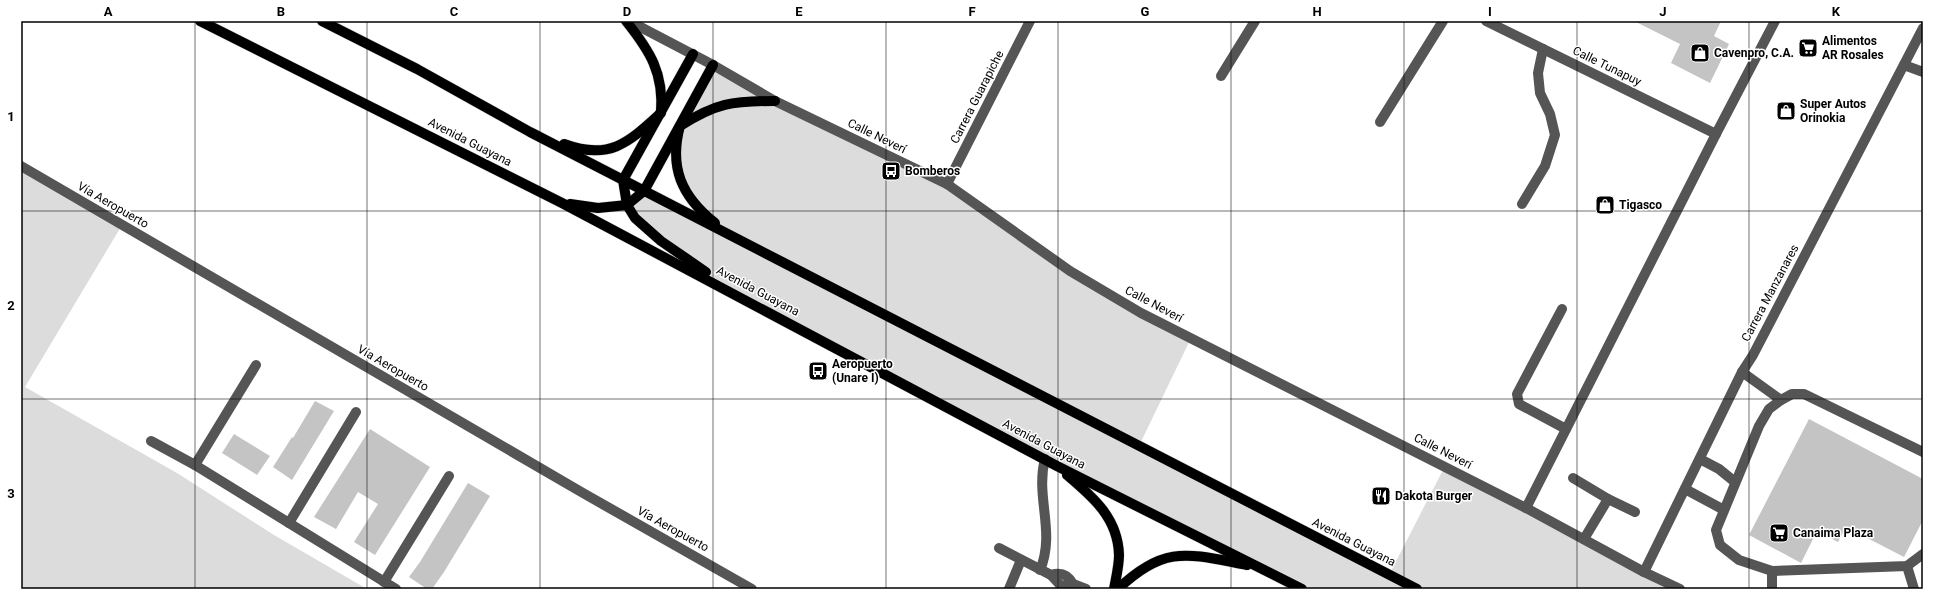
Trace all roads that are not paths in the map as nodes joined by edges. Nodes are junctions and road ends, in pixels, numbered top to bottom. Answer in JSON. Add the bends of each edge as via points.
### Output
{"nodes":[{"id":1,"x":200,"y":21,"type":"edge"},
{"id":2,"x":322,"y":21,"type":"edge"},
{"id":3,"x":627,"y":21,"type":"edge"},
{"id":4,"x":1030,"y":21,"type":"edge"},
{"id":5,"x":1254,"y":21,"type":"edge"},
{"id":6,"x":1443,"y":21,"type":"edge"},
{"id":7,"x":1486,"y":21,"type":"edge"},
{"id":8,"x":1775,"y":21,"type":"edge"},
{"id":9,"x":1923,"y":28,"type":"edge"},
{"id":10,"x":1543,"y":49,"type":"junction"},
{"id":11,"x":693,"y":54,"type":"junction"},
{"id":12,"x":714,"y":65,"type":"junction"},
{"id":13,"x":1904,"y":65,"type":"junction"},
{"id":14,"x":1923,"y":72,"type":"edge"},
{"id":15,"x":1221,"y":76,"type":"dead end"},
{"id":16,"x":774,"y":101,"type":"junction"},
{"id":17,"x":661,"y":113,"type":"junction"},
{"id":18,"x":1380,"y":122,"type":"dead end"},
{"id":19,"x":680,"y":126,"type":"junction"},
{"id":20,"x":530,"y":132,"type":"junction"},
{"id":21,"x":1716,"y":134,"type":"junction"},
{"id":22,"x":21,"y":166,"type":"edge"},
{"id":23,"x":623,"y":180,"type":"junction"},
{"id":24,"x":947,"y":184,"type":"junction"},
{"id":25,"x":644,"y":190,"type":"junction"},
{"id":26,"x":562,"y":203,"type":"junction"},
{"id":27,"x":627,"y":204,"type":"junction"},
{"id":28,"x":1522,"y":204,"type":"dead end"},
{"id":29,"x":732,"y":236,"type":"junction"},
{"id":30,"x":741,"y":297,"type":"junction"},
{"id":31,"x":1562,"y":309,"type":"dead end"},
{"id":32,"x":256,"y":365,"type":"dead end"},
{"id":33,"x":1742,"y":372,"type":"junction"},
{"id":34,"x":1780,"y":400,"type":"junction"},
{"id":35,"x":356,"y":412,"type":"dead end"},
{"id":36,"x":1566,"y":429,"type":"junction"},
{"id":37,"x":151,"y":441,"type":"dead end"},
{"id":38,"x":1923,"y":452,"type":"edge"},
{"id":39,"x":1045,"y":459,"type":"junction"},
{"id":40,"x":1700,"y":459,"type":"junction"},
{"id":41,"x":195,"y":465,"type":"junction"},
{"id":42,"x":1057,"y":466,"type":"junction"},
{"id":43,"x":449,"y":476,"type":"dead end"},
{"id":44,"x":1573,"y":478,"type":"dead end"},
{"id":45,"x":1735,"y":482,"type":"junction"},
{"id":46,"x":1685,"y":489,"type":"junction"},
{"id":47,"x":1608,"y":499,"type":"junction"},
{"id":48,"x":1526,"y":508,"type":"junction"},
{"id":49,"x":1724,"y":510,"type":"junction"},
{"id":50,"x":1635,"y":512,"type":"dead end"},
{"id":51,"x":289,"y":523,"type":"junction"},
{"id":52,"x":1584,"y":539,"type":"junction"},
{"id":53,"x":999,"y":548,"type":"dead end"},
{"id":54,"x":1923,"y":554,"type":"edge"},
{"id":55,"x":1021,"y":560,"type":"junction"},
{"id":56,"x":1907,"y":566,"type":"junction"},
{"id":57,"x":1261,"y":568,"type":"junction"},
{"id":58,"x":1040,"y":570,"type":"junction"},
{"id":59,"x":1772,"y":571,"type":"junction"},
{"id":60,"x":1644,"y":572,"type":"junction"},
{"id":61,"x":384,"y":582,"type":"junction"},
{"id":62,"x":1081,"y":587,"type":"edge"},
{"id":63,"x":396,"y":589,"type":"edge"},
{"id":64,"x":752,"y":589,"type":"edge"},
{"id":65,"x":1009,"y":589,"type":"edge"},
{"id":66,"x":1114,"y":589,"type":"edge"},
{"id":67,"x":1118,"y":589,"type":"edge"},
{"id":68,"x":1302,"y":589,"type":"edge"},
{"id":69,"x":1417,"y":589,"type":"edge"},
{"id":70,"x":1680,"y":589,"type":"edge"},
{"id":71,"x":1772,"y":589,"type":"edge"},
{"id":72,"x":1914,"y":589,"type":"edge"}],
"edges":[{"from":1,"to":26,"type":"main road","name":"Avenida Guayana"},
{"from":2,"to":20,"type":"main road","name":"Avenida Guayana"},
{"from":3,"to":11,"type":"street","name":"Calle Neverí"},
{"from":3,"to":17,"type":"main road","via":[[642,41],[655,66],[662,92]]},
{"from":4,"to":24,"type":"street","name":"Carrera Guarapiche"},
{"from":5,"to":15,"type":"street"},
{"from":6,"to":18,"type":"street"},
{"from":7,"to":10,"type":"street","name":"Calle Tunapuy"},
{"from":8,"to":21,"type":"street"},
{"from":9,"to":13,"type":"street","name":"Carrera Manzanares"},
{"from":10,"to":21,"type":"street","name":"Calle Tunapuy"},
{"from":10,"to":28,"type":"street","via":[[1538,73],[1540,93],[1550,114],[1555,135],[1545,166]]},
{"from":11,"to":12,"type":"street","name":"Calle Neverí"},
{"from":11,"to":17,"type":"main road"},
{"from":12,"to":16,"type":"street","name":"Calle Neverí"},
{"from":12,"to":19,"type":"main road"},
{"from":13,"to":14,"type":"street"},
{"from":13,"to":33,"type":"street","name":"Carrera Manzanares"},
{"from":16,"to":19,"type":"main road","via":[[742,101],[723,105],[702,111]]},
{"from":16,"to":24,"type":"street","name":"Calle Neverí"},
{"from":17,"to":20,"type":"main road","via":[[619,146],[601,150],[570,147]]},
{"from":17,"to":23,"type":"main road"},
{"from":19,"to":25,"type":"main road"},
{"from":19,"to":29,"type":"main road","via":[[675,144],[675,161],[685,190],[695,205]]},
{"from":20,"to":23,"type":"main road","name":"Avenida Guayana"},
{"from":21,"to":36,"type":"street"},
{"from":22,"to":64,"type":"street","name":"Vía Aeropuerto"},
{"from":23,"to":25,"type":"main road","name":"Avenida Guayana"},
{"from":23,"to":27,"type":"main road"},
{"from":24,"to":48,"type":"street","name":"Calle Neverí","via":[[1104,292]]},
{"from":25,"to":27,"type":"main road"},
{"from":25,"to":29,"type":"main road","name":"Avenida Guayana"},
{"from":26,"to":27,"type":"main road","via":[[598,208]]},
{"from":26,"to":30,"type":"main road","name":"Avenida Guayana"},
{"from":27,"to":30,"type":"main road","via":[[635,218],[647,230]]},
{"from":29,"to":69,"type":"main road","name":"Avenida Guayana"},
{"from":30,"to":39,"type":"main road","name":"Avenida Guayana"},
{"from":31,"to":36,"type":"street","via":[[1517,394],[1517,399],[1519,404]]},
{"from":32,"to":41,"type":"street"},
{"from":33,"to":34,"type":"street"},
{"from":33,"to":40,"type":"street","name":"Carrera Manzanares"},
{"from":34,"to":38,"type":"street","via":[[1792,394],[1804,394]]},
{"from":34,"to":45,"type":"street","via":[[1769,409],[1759,426]]},
{"from":35,"to":51,"type":"street"},
{"from":36,"to":48,"type":"street"},
{"from":37,"to":41,"type":"street"},
{"from":39,"to":42,"type":"main road","name":"Avenida Guayana"},
{"from":39,"to":58,"type":"street","via":[[1042,485],[1047,542]]},
{"from":40,"to":45,"type":"street","via":[[1719,469]]},
{"from":40,"to":46,"type":"street","name":"Carrera Manzanares"},
{"from":41,"to":51,"type":"street"},
{"from":42,"to":57,"type":"main road","name":"Avenida Guayana"},
{"from":42,"to":66,"type":"main road","via":[[1095,499],[1108,516],[1116,535],[1119,556]]},
{"from":43,"to":61,"type":"street"},
{"from":44,"to":47,"type":"street"},
{"from":45,"to":49,"type":"street"},
{"from":46,"to":49,"type":"street"},
{"from":46,"to":60,"type":"street","name":"Carrera Manzanares"},
{"from":47,"to":50,"type":"street"},
{"from":47,"to":52,"type":"street"},
{"from":48,"to":52,"type":"street","name":"Calle Neverí"},
{"from":49,"to":59,"type":"street","via":[[1716,530],[1720,545],[1739,560]]},
{"from":51,"to":61,"type":"street"},
{"from":52,"to":60,"type":"street","name":"Calle Neverí"},
{"from":53,"to":55,"type":"street"},
{"from":54,"to":56,"type":"street"},
{"from":55,"to":58,"type":"street"},
{"from":55,"to":65,"type":"street"},
{"from":56,"to":59,"type":"street"},
{"from":56,"to":72,"type":"street"},
{"from":57,"to":67,"type":"main road","via":[[1185,554],[1165,558],[1149,565]]},
{"from":57,"to":68,"type":"main road","name":"Avenida Guayana"},
{"from":58,"to":62,"type":"street","via":[[1051,575],[1064,574]]},
{"from":59,"to":71,"type":"street"},
{"from":60,"to":70,"type":"street","name":"Calle Neverí"},
{"from":61,"to":63,"type":"street"}]}
